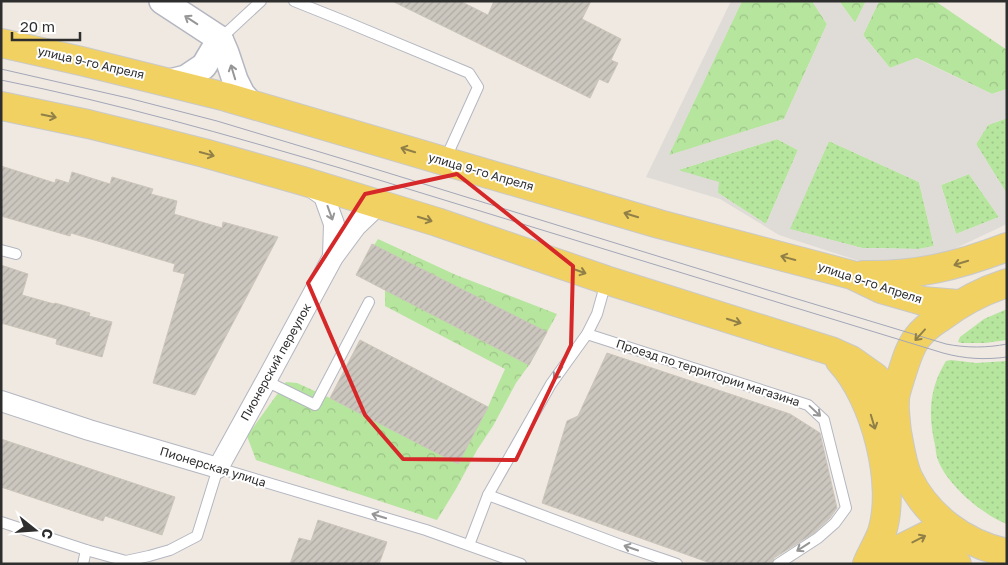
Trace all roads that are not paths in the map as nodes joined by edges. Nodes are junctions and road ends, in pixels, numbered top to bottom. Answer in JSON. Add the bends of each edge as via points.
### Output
{"nodes":[{"id":1,"x":162,"y":1,"type":"edge"},
{"id":2,"x":261,"y":1,"type":"edge"},
{"id":3,"x":294,"y":1,"type":"edge"},
{"id":4,"x":220,"y":39,"type":"junction"},
{"id":5,"x":1,"y":43,"type":"edge"},
{"id":6,"x":170,"y":82,"type":"junction"},
{"id":7,"x":250,"y":103,"type":"junction"},
{"id":8,"x":1,"y":106,"type":"edge"},
{"id":9,"x":444,"y":161,"type":"junction"},
{"id":10,"x":303,"y":181,"type":"junction"},
{"id":11,"x":379,"y":204,"type":"junction"},
{"id":12,"x":1007,"y":247,"type":"edge"},
{"id":13,"x":1,"y":250,"type":"edge"},
{"id":14,"x":16,"y":254,"type":"dead end"},
{"id":15,"x":333,"y":256,"type":"junction"},
{"id":16,"x":852,"y":275,"type":"junction"},
{"id":17,"x":606,"y":280,"type":"junction"},
{"id":18,"x":1007,"y":283,"type":"edge"},
{"id":19,"x":369,"y":302,"type":"dead end"},
{"id":20,"x":958,"y":304,"type":"junction"},
{"id":21,"x":587,"y":334,"type":"junction"},
{"id":22,"x":831,"y":351,"type":"junction"},
{"id":23,"x":266,"y":381,"type":"junction"},
{"id":24,"x":895,"y":399,"type":"junction"},
{"id":25,"x":1,"y":401,"type":"edge"},
{"id":26,"x":218,"y":468,"type":"junction"},
{"id":27,"x":908,"y":476,"type":"junction"},
{"id":28,"x":488,"y":495,"type":"junction"},
{"id":29,"x":1,"y":522,"type":"edge"},
{"id":30,"x":966,"y":538,"type":"junction"},
{"id":31,"x":469,"y":545,"type":"junction"},
{"id":32,"x":86,"y":550,"type":"junction"},
{"id":33,"x":1007,"y":553,"type":"edge"},
{"id":34,"x":83,"y":564,"type":"edge"},
{"id":35,"x":521,"y":564,"type":"edge"},
{"id":36,"x":677,"y":564,"type":"edge"},
{"id":37,"x":778,"y":564,"type":"edge"},
{"id":38,"x":868,"y":564,"type":"edge"},
{"id":39,"x":879,"y":564,"type":"edge"},
{"id":40,"x":901,"y":564,"type":"edge"},
{"id":41,"x":957,"y":564,"type":"edge"}],
"edges":[{"from":4,"to":1,"type":"street","one_way":true},
{"from":2,"to":4,"type":"lane"},
{"from":3,"to":9,"type":"lane","via":[[469,73],[478,87]]},
{"from":4,"to":6,"type":"street","via":[[204,66],[186,78]]},
{"from":7,"to":4,"type":"street","one_way":true,"via":[[235,80]]},
{"from":5,"to":6,"type":"main road","name":"улица 9-го Апреля"},
{"from":6,"to":7,"type":"main road","name":"улица 9-го Апреля"},
{"from":9,"to":7,"type":"main road","name":"улица 9-го Апреля","one_way":true},
{"from":8,"to":10,"type":"main road","one_way":true,"via":[[154,140]]},
{"from":16,"to":9,"type":"main road","name":"улица 9-го Апреля","one_way":true,"via":[[659,224]]},
{"from":10,"to":11,"type":"main road"},
{"from":10,"to":15,"type":"street","name":"Пионерский переулок","one_way":true,"via":[[324,196],[334,224]]},
{"from":11,"to":15,"type":"street","name":"Пионерский переулок","via":[[356,226]]},
{"from":11,"to":17,"type":"main road","one_way":true},
{"from":12,"to":16,"type":"main road","one_way":true,"via":[[932,270],[886,276]]},
{"from":13,"to":14,"type":"lane"},
{"from":15,"to":23,"type":"street","name":"Пионерский переулок"},
{"from":16,"to":20,"type":"main road","name":"улица 9-го Апреля","via":[[880,289],[923,301]]},
{"from":17,"to":21,"type":"lane","via":[[598,314]]},
{"from":17,"to":22,"type":"main road","one_way":true},
{"from":18,"to":20,"type":"main road"},
{"from":19,"to":23,"type":"lane","via":[[315,405]]},
{"from":20,"to":24,"type":"main road","one_way":true,"via":[[930,325],[913,344]]},
{"from":21,"to":28,"type":"lane","one_way":true,"via":[[551,384]]},
{"from":21,"to":37,"type":"lane","name":"Проезд по территории магазина","one_way":true,"via":[[808,405],[824,420],[846,508],[818,538]]},
{"from":22,"to":24,"type":"main road","via":[[875,377]]},
{"from":22,"to":38,"type":"main road","one_way":true,"via":[[848,370],[870,409],[883,462],[887,489],[882,533]]},
{"from":23,"to":26,"type":"street","name":"Пионерский переулок"},
{"from":24,"to":27,"type":"main road","via":[[900,454]]},
{"from":25,"to":26,"type":"street","name":"Пионерская улица"},
{"from":31,"to":26,"type":"lane","name":"Пионерская улица","one_way":true},
{"from":26,"to":32,"type":"lane","via":[[197,536],[170,550],[126,561]]},
{"from":27,"to":30,"type":"main road","via":[[925,504],[940,520]]},
{"from":27,"to":38,"type":"main road","via":[[899,515]]},
{"from":28,"to":31,"type":"lane"},
{"from":36,"to":28,"type":"lane","one_way":true},
{"from":29,"to":32,"type":"lane"},
{"from":30,"to":33,"type":"main road"},
{"from":39,"to":30,"type":"main road","one_way":true,"via":[[928,535]]},
{"from":31,"to":35,"type":"lane","name":"Пионерская улица"},
{"from":32,"to":34,"type":"lane"},
{"from":40,"to":41,"type":"main road","via":[[928,559]]}]}
